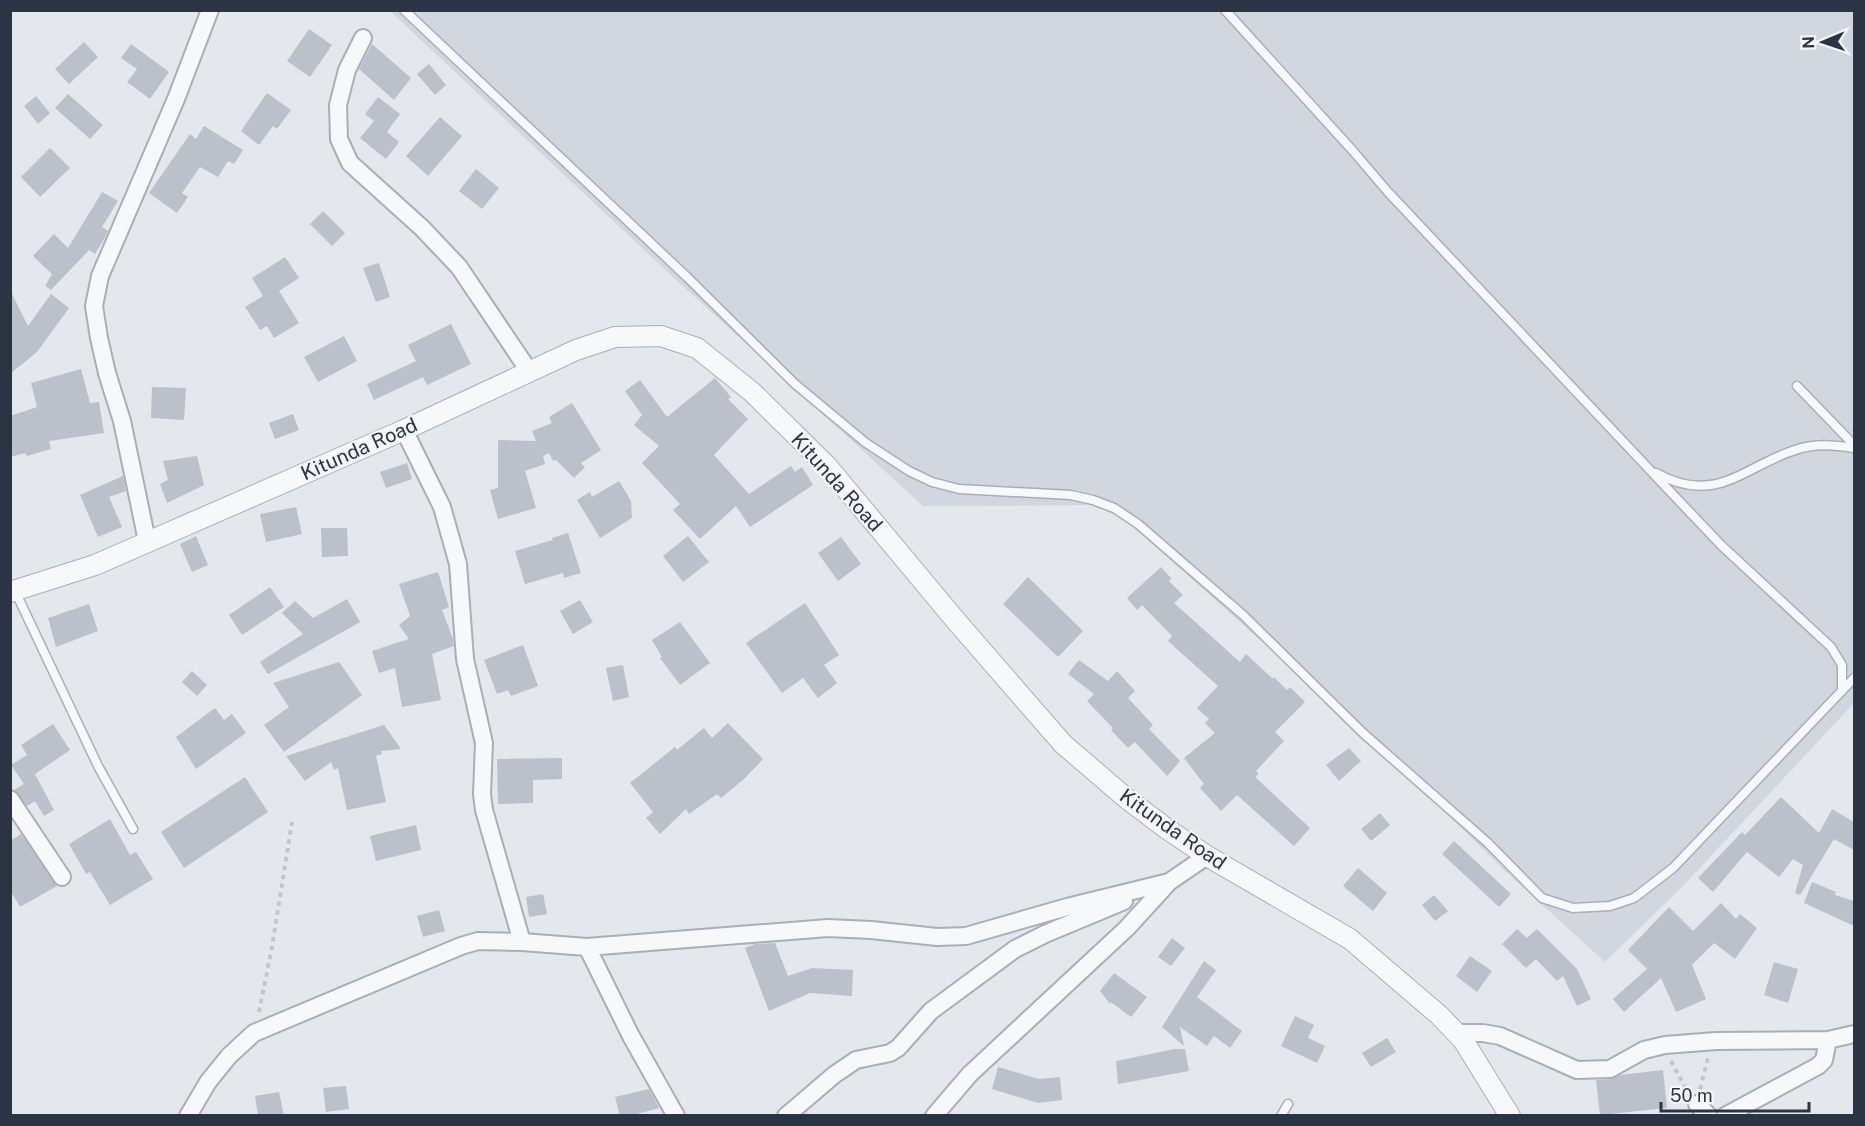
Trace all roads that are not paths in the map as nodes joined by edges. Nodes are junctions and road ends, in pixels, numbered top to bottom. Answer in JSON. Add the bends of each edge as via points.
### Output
{"nodes":[{"id":1,"x":210,"y":10,"type":"edge"},
{"id":2,"x":404,"y":10,"type":"edge"},
{"id":3,"x":1225,"y":10,"type":"edge"},
{"id":4,"x":363,"y":38,"type":"dead end"},
{"id":5,"x":529,"y":371,"type":"junction"},
{"id":6,"x":1797,"y":386,"type":"dead end"},
{"id":7,"x":404,"y":430,"type":"junction"},
{"id":8,"x":1854,"y":446,"type":"edge"},
{"id":9,"x":1650,"y":470,"type":"junction"},
{"id":10,"x":147,"y":541,"type":"junction"},
{"id":11,"x":13,"y":591,"type":"edge"},
{"id":12,"x":1854,"y":678,"type":"edge"},
{"id":13,"x":1842,"y":692,"type":"junction"},
{"id":14,"x":10,"y":799,"type":"edge"},
{"id":15,"x":133,"y":829,"type":"dead end"},
{"id":16,"x":1208,"y":856,"type":"junction"},
{"id":17,"x":62,"y":877,"type":"dead end"},
{"id":18,"x":1169,"y":882,"type":"junction"},
{"id":19,"x":522,"y":942,"type":"junction"},
{"id":20,"x":587,"y":947,"type":"junction"},
{"id":21,"x":1456,"y":1033,"type":"junction"},
{"id":22,"x":1854,"y":1034,"type":"edge"},
{"id":23,"x":1828,"y":1040,"type":"junction"},
{"id":24,"x":1288,"y":1104,"type":"dead end"},
{"id":25,"x":188,"y":1116,"type":"edge"},
{"id":26,"x":676,"y":1116,"type":"edge"},
{"id":27,"x":786,"y":1116,"type":"edge"},
{"id":28,"x":934,"y":1116,"type":"edge"},
{"id":29,"x":1281,"y":1116,"type":"edge"},
{"id":30,"x":1510,"y":1116,"type":"edge"},
{"id":31,"x":1725,"y":1116,"type":"edge"}],
"edges":[{"from":1,"to":10,"type":"street","via":[[100,276],[94,306]]},
{"from":2,"to":13,"type":"lane","via":[[795,384],[867,443],[932,482],[959,489],[1071,495],[1114,508],[1243,615],[1363,733],[1488,843],[1542,898],[1573,908],[1610,906],[1634,898],[1673,868]]},
{"from":3,"to":9,"type":"lane","via":[[1388,192]]},
{"from":4,"to":5,"type":"street","via":[[347,70],[338,105],[339,140],[350,163],[459,267]]},
{"from":5,"to":7,"type":"street","name":"Kitunda Road"},
{"from":5,"to":16,"type":"street","name":"Kitunda Road","via":[[615,337],[661,336],[697,348],[752,392],[827,466],[1063,744],[1126,798]]},
{"from":6,"to":8,"type":"lane"},
{"from":7,"to":10,"type":"street","name":"Kitunda Road"},
{"from":7,"to":19,"type":"street","via":[[442,507],[458,564],[465,659],[484,743],[483,802]]},
{"from":8,"to":9,"type":"lane","via":[[1797,449],[1736,479],[1712,485],[1679,482]]},
{"from":9,"to":13,"type":"lane","via":[[1722,546],[1831,647],[1842,665]]},
{"from":10,"to":11,"type":"street","name":"Kitunda Road","via":[[95,565]]},
{"from":11,"to":15,"type":"lane"},
{"from":12,"to":13,"type":"lane"},
{"from":14,"to":17,"type":"street"},
{"from":16,"to":18,"type":"street"},
{"from":16,"to":21,"type":"street","name":"Kitunda Road","via":[[1350,939]]},
{"from":18,"to":20,"type":"street","via":[[966,936],[828,928]]},
{"from":18,"to":27,"type":"street","via":[[1015,949],[931,1011],[898,1048],[855,1060]]},
{"from":18,"to":28,"type":"street","via":[[1126,928],[970,1074]]},
{"from":19,"to":20,"type":"street"},
{"from":19,"to":25,"type":"street","via":[[478,941],[461,946],[254,1033],[208,1082]]},
{"from":20,"to":26,"type":"street"},
{"from":21,"to":23,"type":"street","via":[[1500,1036],[1577,1070],[1610,1070],[1644,1050],[1665,1045]]},
{"from":21,"to":30,"type":"street","name":"Kitunda Road"},
{"from":22,"to":23,"type":"street"},
{"from":23,"to":31,"type":"street","via":[[1824,1060],[1818,1066]]},
{"from":24,"to":29,"type":"lane"}]}
